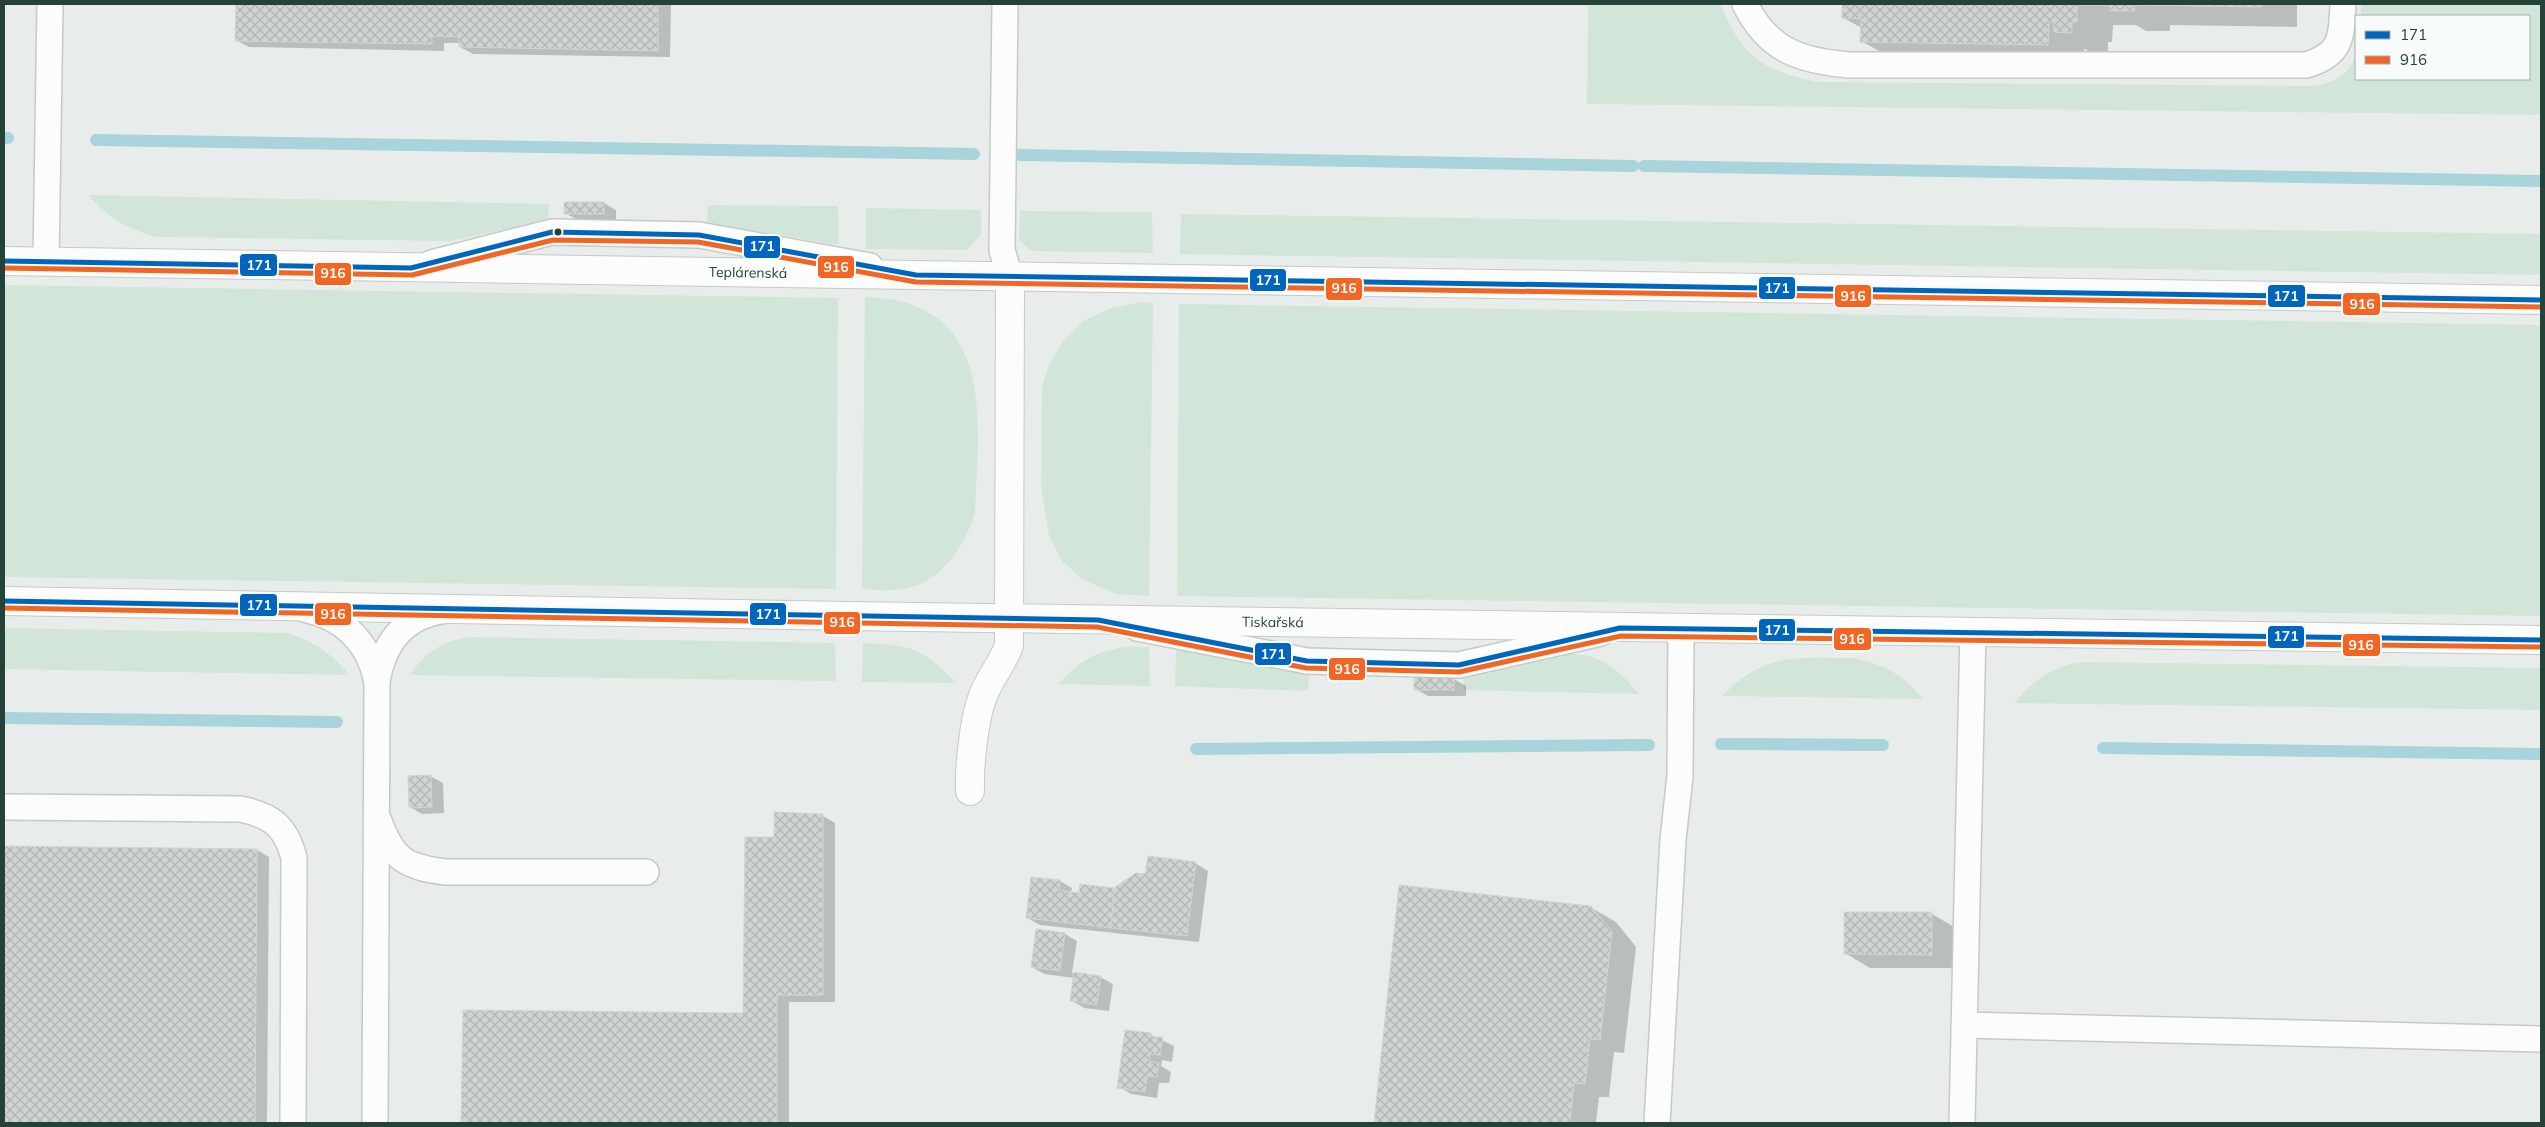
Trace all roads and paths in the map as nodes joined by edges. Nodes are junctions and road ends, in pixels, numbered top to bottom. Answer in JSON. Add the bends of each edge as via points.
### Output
{"nodes":[{"id":1,"x":50,"y":4,"type":"edge"},
{"id":2,"x":1005,"y":4,"type":"edge"},
{"id":3,"x":1745,"y":4,"type":"edge"},
{"id":4,"x":2343,"y":4,"type":"edge"},
{"id":5,"x":4,"y":261,"type":"edge"},
{"id":6,"x":46,"y":262,"type":"junction"},
{"id":7,"x":411,"y":268,"type":"junction"},
{"id":8,"x":916,"y":275,"type":"junction"},
{"id":9,"x":1010,"y":277,"type":"junction"},
{"id":10,"x":2541,"y":300,"type":"edge"},
{"id":11,"x":4,"y":601,"type":"edge"},
{"id":12,"x":289,"y":606,"type":"junction"},
{"id":13,"x":464,"y":608,"type":"junction"},
{"id":14,"x":1010,"y":619,"type":"junction"},
{"id":15,"x":1098,"y":620,"type":"junction"},
{"id":16,"x":1620,"y":628,"type":"junction"},
{"id":17,"x":1681,"y":628,"type":"junction"},
{"id":18,"x":1973,"y":631,"type":"junction"},
{"id":19,"x":2541,"y":640,"type":"edge"},
{"id":20,"x":377,"y":682,"type":"junction"},
{"id":21,"x":970,"y":791,"type":"dead end"},
{"id":22,"x":4,"y":806,"type":"edge"},
{"id":23,"x":376,"y":814,"type":"junction"},
{"id":24,"x":646,"y":872,"type":"dead end"},
{"id":25,"x":1964,"y":1025,"type":"junction"},
{"id":26,"x":2541,"y":1039,"type":"edge"},
{"id":27,"x":293,"y":1123,"type":"edge"},
{"id":28,"x":375,"y":1123,"type":"edge"},
{"id":29,"x":1657,"y":1123,"type":"edge"},
{"id":30,"x":1962,"y":1123,"type":"edge"}],
"edges":[{"from":1,"to":6,"type":"lane"},
{"from":2,"to":9,"type":"lane","via":[[1002,250]]},
{"from":3,"to":4,"type":"lane","via":[[1754,23],[1774,43],[1796,56],[1821,62],[1850,65],[2306,65],[2324,60],[2337,48]]},
{"from":5,"to":6,"type":"street","name":"Teplárenská"},
{"from":6,"to":7,"type":"street","name":"Teplárenská"},
{"from":7,"to":8,"type":"street","name":"Teplárenská"},
{"from":7,"to":8,"type":"lane","via":[[552,232],[699,235]]},
{"from":8,"to":9,"type":"street","name":"Teplárenská"},
{"from":9,"to":10,"type":"street","name":"Teplárenská"},
{"from":9,"to":14,"type":"street"},
{"from":11,"to":12,"type":"street","name":"Tiskařská"},
{"from":12,"to":13,"type":"street","name":"Tiskařská"},
{"from":12,"to":20,"type":"lane","via":[[332,618],[351,631],[366,649]]},
{"from":13,"to":14,"type":"street","name":"Tiskařská"},
{"from":13,"to":20,"type":"lane","via":[[417,618],[398,631],[385,650]]},
{"from":14,"to":15,"type":"street","name":"Tiskařská"},
{"from":14,"to":21,"type":"street","via":[[1006,656],[982,698],[969,771]]},
{"from":15,"to":16,"type":"street","name":"Tiskařská"},
{"from":15,"to":16,"type":"lane","via":[[1308,661],[1458,664]]},
{"from":16,"to":17,"type":"street","name":"Tiskařská"},
{"from":17,"to":18,"type":"street","name":"Tiskařská"},
{"from":17,"to":29,"type":"lane","via":[[1680,776],[1673,840]]},
{"from":18,"to":19,"type":"street","name":"Tiskařská"},
{"from":18,"to":25,"type":"lane"},
{"from":20,"to":23,"type":"lane"},
{"from":22,"to":27,"type":"lane","via":[[240,809],[256,812],[283,830],[294,858]]},
{"from":23,"to":24,"type":"lane","via":[[391,849],[399,858],[422,869],[446,872]]},
{"from":23,"to":28,"type":"lane"},
{"from":25,"to":26,"type":"lane"},
{"from":25,"to":30,"type":"lane"}]}
